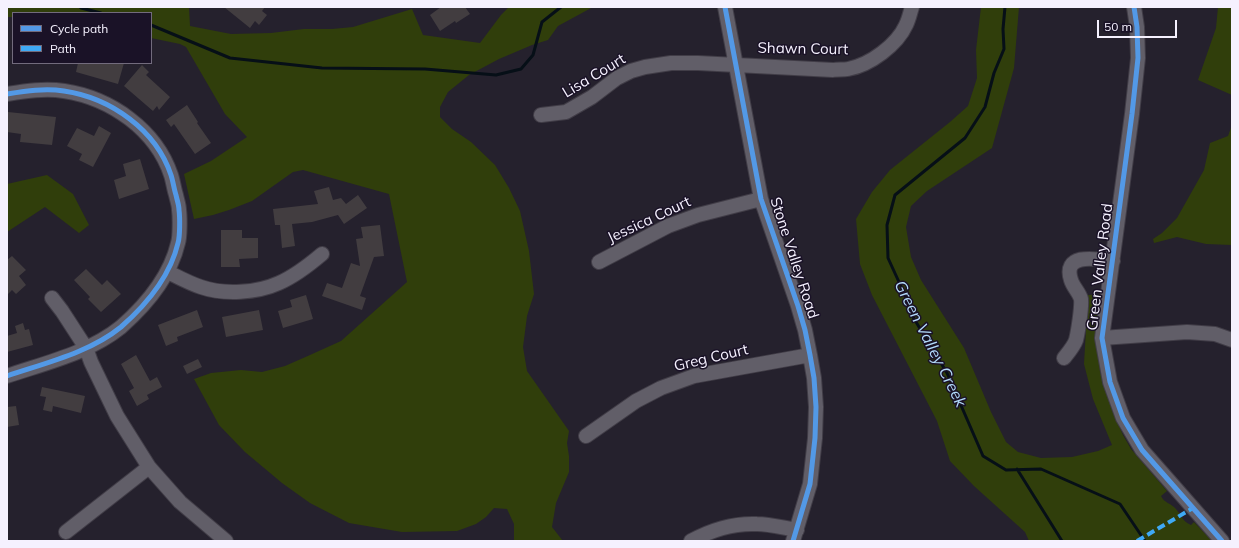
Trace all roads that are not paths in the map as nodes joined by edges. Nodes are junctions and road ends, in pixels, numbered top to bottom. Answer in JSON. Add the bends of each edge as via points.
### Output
{"nodes":[{"id":1,"x":725,"y":7,"type":"edge"},
{"id":2,"x":912,"y":7,"type":"edge"},
{"id":3,"x":1134,"y":7,"type":"edge"},
{"id":4,"x":735,"y":65,"type":"junction"},
{"id":5,"x":7,"y":94,"type":"edge"},
{"id":6,"x":541,"y":115,"type":"dead end"},
{"id":7,"x":761,"y":199,"type":"junction"},
{"id":8,"x":322,"y":254,"type":"dead end"},
{"id":9,"x":1113,"y":261,"type":"junction"},
{"id":10,"x":599,"y":262,"type":"dead end"},
{"id":11,"x":168,"y":272,"type":"junction"},
{"id":12,"x":52,"y":298,"type":"dead end"},
{"id":13,"x":1102,"y":338,"type":"junction"},
{"id":14,"x":1232,"y":340,"type":"edge"},
{"id":15,"x":86,"y":348,"type":"junction"},
{"id":16,"x":810,"y":355,"type":"junction"},
{"id":17,"x":1064,"y":358,"type":"dead end"},
{"id":18,"x":7,"y":376,"type":"edge"},
{"id":19,"x":586,"y":436,"type":"dead end"},
{"id":20,"x":149,"y":467,"type":"junction"},
{"id":21,"x":66,"y":532,"type":"dead end"},
{"id":22,"x":795,"y":536,"type":"edge"},
{"id":23,"x":226,"y":541,"type":"edge"},
{"id":24,"x":691,"y":541,"type":"edge"},
{"id":25,"x":1222,"y":541,"type":"edge"}],
"edges":[{"from":1,"to":4,"type":"street","name":"Stone Valley Road"},
{"from":2,"to":4,"type":"street","name":"Shawn Court","via":[[906,26],[892,44],[861,65],[833,70]]},
{"from":3,"to":9,"type":"street","name":"Green Valley Road","via":[[1138,58]]},
{"from":4,"to":6,"type":"street","name":"Lisa Court","via":[[672,63],[645,67],[617,78],[566,112]]},
{"from":4,"to":7,"type":"street","name":"Stone Valley Road"},
{"from":5,"to":11,"type":"street","via":[[65,91],[100,101],[118,110],[139,126],[159,149],[171,174],[179,210],[178,243]]},
{"from":7,"to":10,"type":"street","name":"Jessica Court","via":[[698,215],[668,226]]},
{"from":7,"to":16,"type":"street","name":"Stone Valley Road","via":[[798,306]]},
{"from":8,"to":11,"type":"street","via":[[301,271],[279,283],[252,291],[228,292],[202,288]]},
{"from":9,"to":13,"type":"street","name":"Green Valley Road"},
{"from":9,"to":17,"type":"street","via":[[1085,259],[1071,264],[1070,278],[1081,299],[1081,306],[1076,341]]},
{"from":11,"to":15,"type":"street","via":[[147,300],[120,328]]},
{"from":12,"to":15,"type":"street"},
{"from":13,"to":14,"type":"street","via":[[1187,332],[1215,334]]},
{"from":13,"to":25,"type":"street","name":"Green Valley Road","via":[[1110,382],[1123,418],[1133,436],[1142,450]]},
{"from":15,"to":18,"type":"street","via":[[67,357]]},
{"from":15,"to":20,"type":"street","via":[[117,416]]},
{"from":16,"to":19,"type":"street","name":"Greg Court","via":[[694,376],[661,388],[636,401]]},
{"from":16,"to":22,"type":"street","name":"Stone Valley Road","via":[[816,407],[816,438],[810,484]]},
{"from":20,"to":21,"type":"street"},
{"from":20,"to":23,"type":"street","via":[[180,502]]},
{"from":22,"to":24,"type":"street","via":[[757,524],[718,529]]}]}
